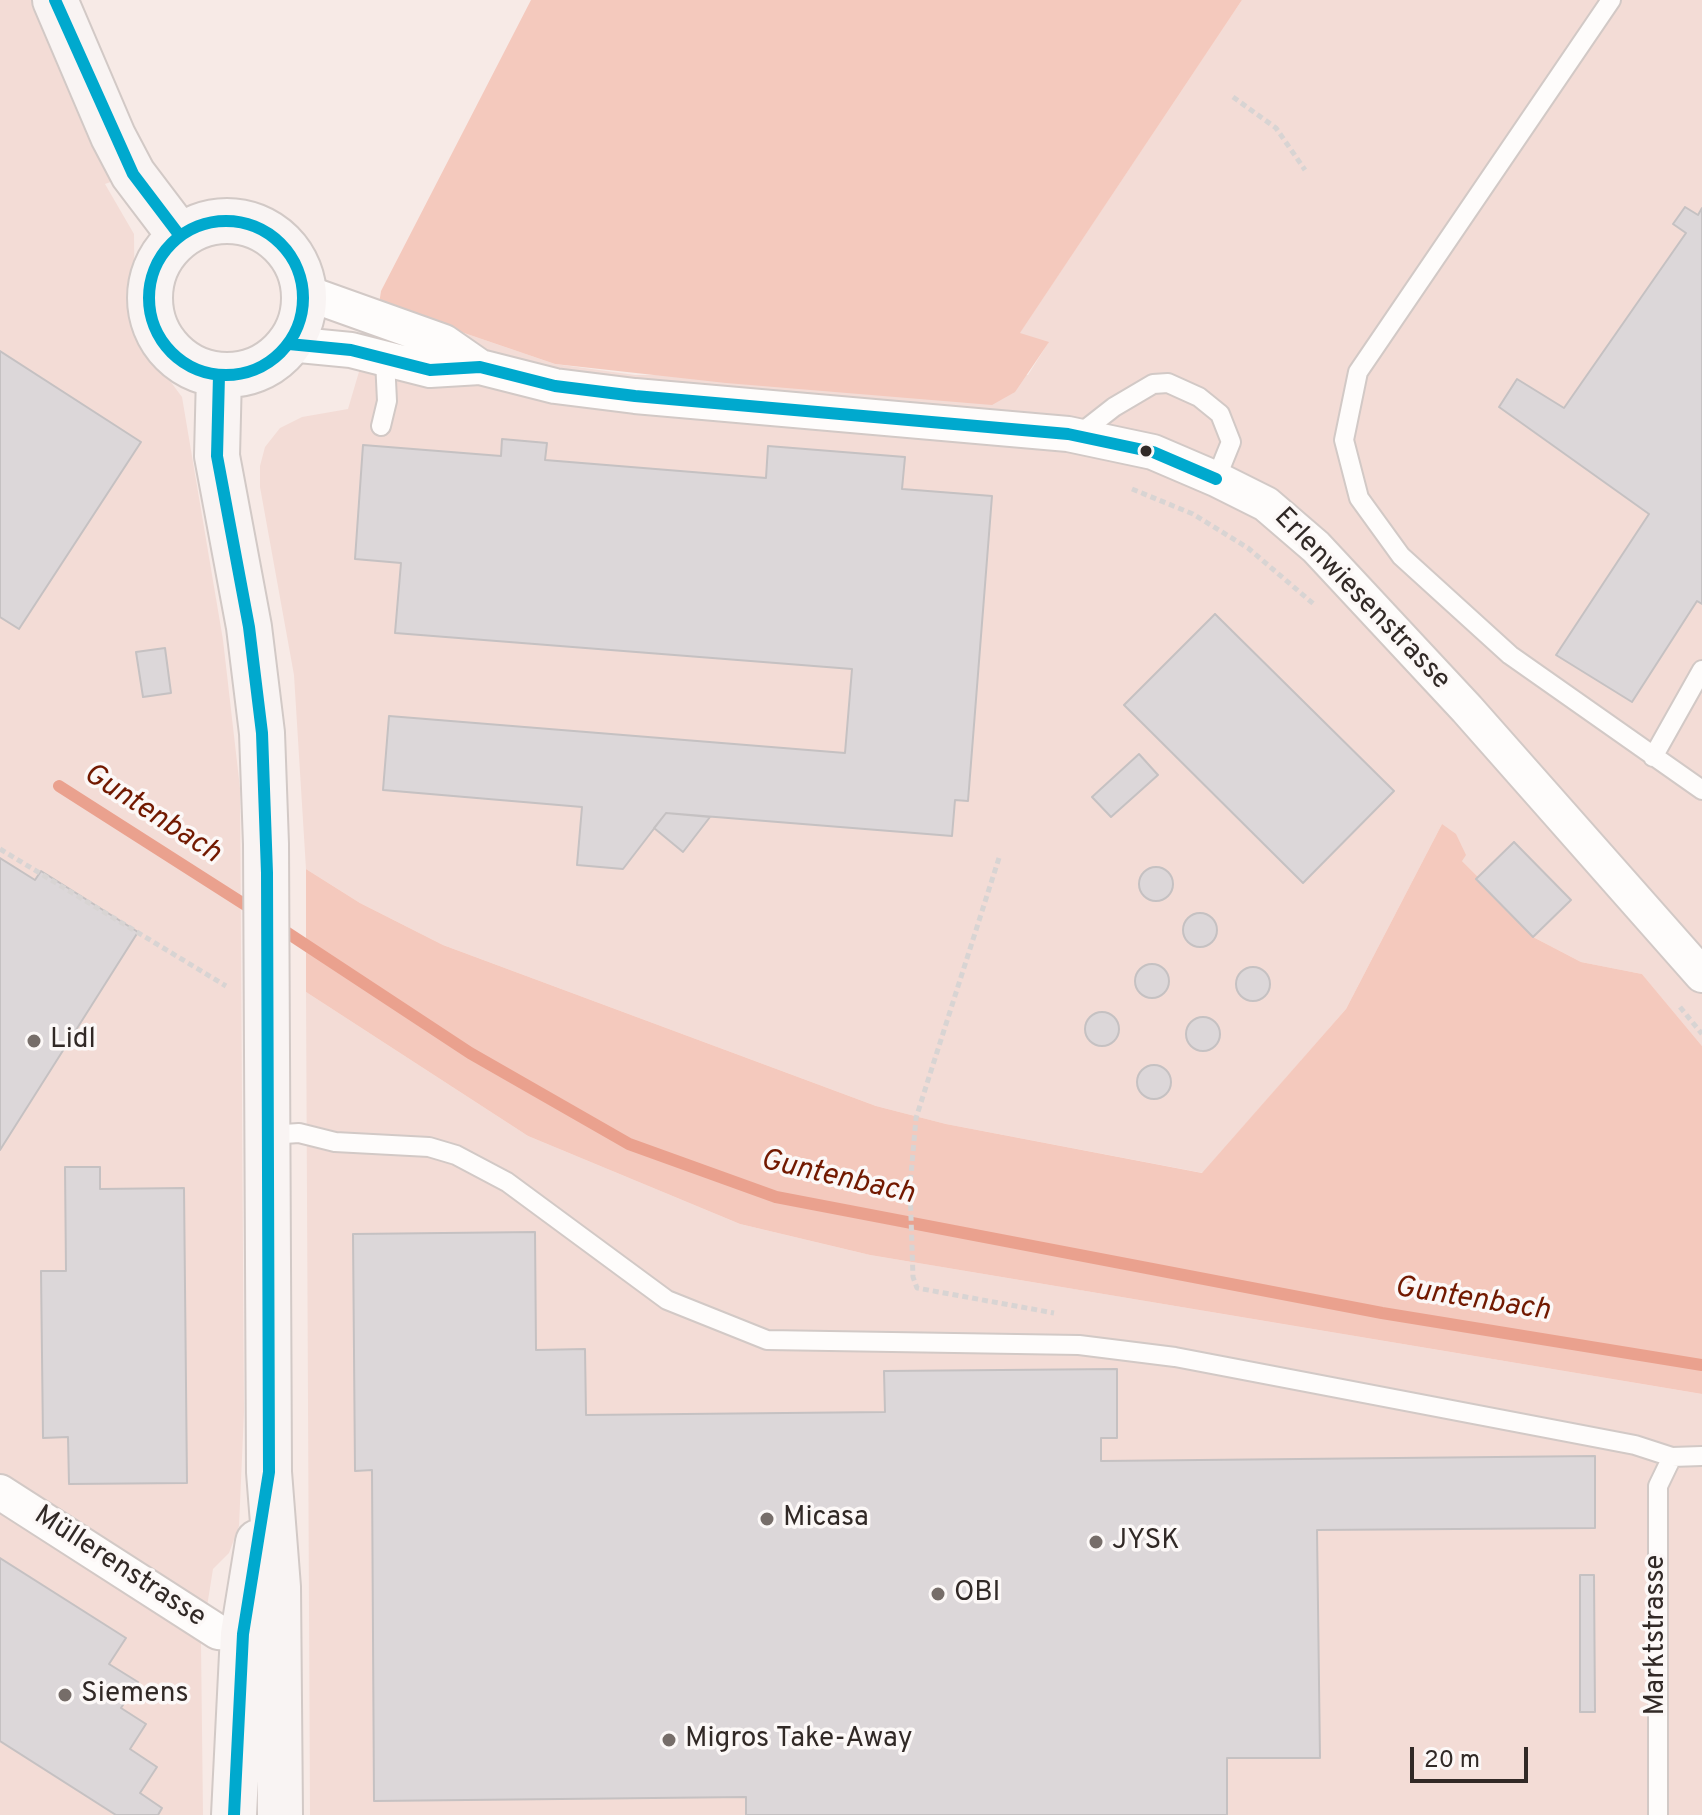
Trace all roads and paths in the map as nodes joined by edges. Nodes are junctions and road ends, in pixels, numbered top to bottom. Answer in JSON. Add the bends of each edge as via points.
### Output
{"nodes":[{"id":1,"x":55,"y":0,"type":"edge"},
{"id":2,"x":1611,"y":0,"type":"edge"},
{"id":3,"x":1233,"y":97,"type":"dead end"},
{"id":4,"x":1305,"y":170,"type":"dead end"},
{"id":5,"x":180,"y":236,"type":"junction"},
{"id":6,"x":304,"y":292,"type":"junction"},
{"id":7,"x":289,"y":344,"type":"junction"},
{"id":8,"x":385,"y":360,"type":"junction"},
{"id":9,"x":480,"y":367,"type":"junction"},
{"id":10,"x":219,"y":375,"type":"junction"},
{"id":11,"x":381,"y":426,"type":"dead end"},
{"id":12,"x":1077,"y":436,"type":"junction"},
{"id":13,"x":1216,"y":479,"type":"junction"},
{"id":14,"x":1132,"y":489,"type":"dead end"},
{"id":15,"x":1321,"y":610,"type":"dead end"},
{"id":16,"x":1702,"y":670,"type":"edge"},
{"id":17,"x":1653,"y":757,"type":"junction"},
{"id":18,"x":1702,"y":790,"type":"edge"},
{"id":19,"x":0,"y":849,"type":"edge"},
{"id":20,"x":999,"y":858,"type":"dead end"},
{"id":21,"x":1702,"y":975,"type":"edge"},
{"id":22,"x":1673,"y":999,"type":"dead end"},
{"id":23,"x":268,"y":1012,"type":"junction"},
{"id":24,"x":1702,"y":1034,"type":"edge"},
{"id":25,"x":269,"y":1135,"type":"junction"},
{"id":26,"x":912,"y":1249,"type":"dead end"},
{"id":27,"x":1702,"y":1456,"type":"edge"},
{"id":28,"x":1672,"y":1457,"type":"junction"},
{"id":29,"x":269,"y":1472,"type":"junction"},
{"id":30,"x":0,"y":1492,"type":"edge"},
{"id":31,"x":243,"y":1634,"type":"junction"},
{"id":32,"x":280,"y":1704,"type":"junction"},
{"id":33,"x":234,"y":1815,"type":"edge"},
{"id":34,"x":280,"y":1815,"type":"edge"},
{"id":35,"x":1658,"y":1815,"type":"edge"}],
"edges":[{"from":1,"to":5,"type":"street","via":[[133,174]]},
{"from":2,"to":17,"type":"lane","via":[[1358,372],[1344,440],[1359,498],[1401,556],[1510,655]]},
{"from":3,"to":4,"type":"path","via":[[1276,128]]},
{"from":5,"to":6,"type":"street","via":[[204,224],[232,221],[258,228],[281,243],[297,265]]},
{"from":5,"to":10,"type":"street","via":[[162,255],[151,278],[155,329],[171,352],[193,368]]},
{"from":6,"to":7,"type":"street","via":[[301,320]]},
{"from":6,"to":9,"type":"street","name":"Erlenwiesenstrasse","via":[[444,342]]},
{"from":7,"to":8,"type":"street","name":"Erlenwiesenstrasse","via":[[351,350]]},
{"from":7,"to":10,"type":"street","via":[[270,362],[245,373]]},
{"from":8,"to":9,"type":"street","name":"Erlenwiesenstrasse","via":[[430,370]]},
{"from":8,"to":11,"type":"lane","via":[[387,401]]},
{"from":9,"to":12,"type":"street","name":"Erlenwiesenstrasse","via":[[555,386],[635,396]]},
{"from":10,"to":23,"type":"street","via":[[217,456],[249,627],[262,733]]},
{"from":12,"to":13,"type":"street","name":"Erlenwiesenstrasse","via":[[1153,452]]},
{"from":12,"to":13,"type":"lane","via":[[1140,391],[1168,383],[1220,414],[1231,442]]},
{"from":13,"to":21,"type":"street","name":"Erlenwiesenstrasse","via":[[1266,504],[1316,547]]},
{"from":14,"to":15,"type":"path","via":[[1193,514],[1248,548]]},
{"from":16,"to":17,"type":"lane"},
{"from":17,"to":18,"type":"lane"},
{"from":19,"to":23,"type":"path"},
{"from":20,"to":26,"type":"path","via":[[916,1118]]},
{"from":22,"to":24,"type":"path"},
{"from":23,"to":25,"type":"street"},
{"from":25,"to":28,"type":"lane","via":[[299,1133],[335,1142],[429,1147],[456,1155],[507,1182],[667,1300],[767,1340],[1079,1345],[1161,1355],[1635,1445]]},
{"from":25,"to":29,"type":"street"},
{"from":27,"to":28,"type":"lane"},
{"from":28,"to":35,"type":"lane","name":"Marktstrasse","via":[[1658,1486]]},
{"from":29,"to":31,"type":"street"},
{"from":29,"to":32,"type":"street"},
{"from":30,"to":31,"type":"street","name":"Müllerenstrasse","via":[[218,1632]]},
{"from":31,"to":32,"type":"street","via":[[258,1653]]},
{"from":31,"to":33,"type":"street"},
{"from":32,"to":34,"type":"street"}]}
